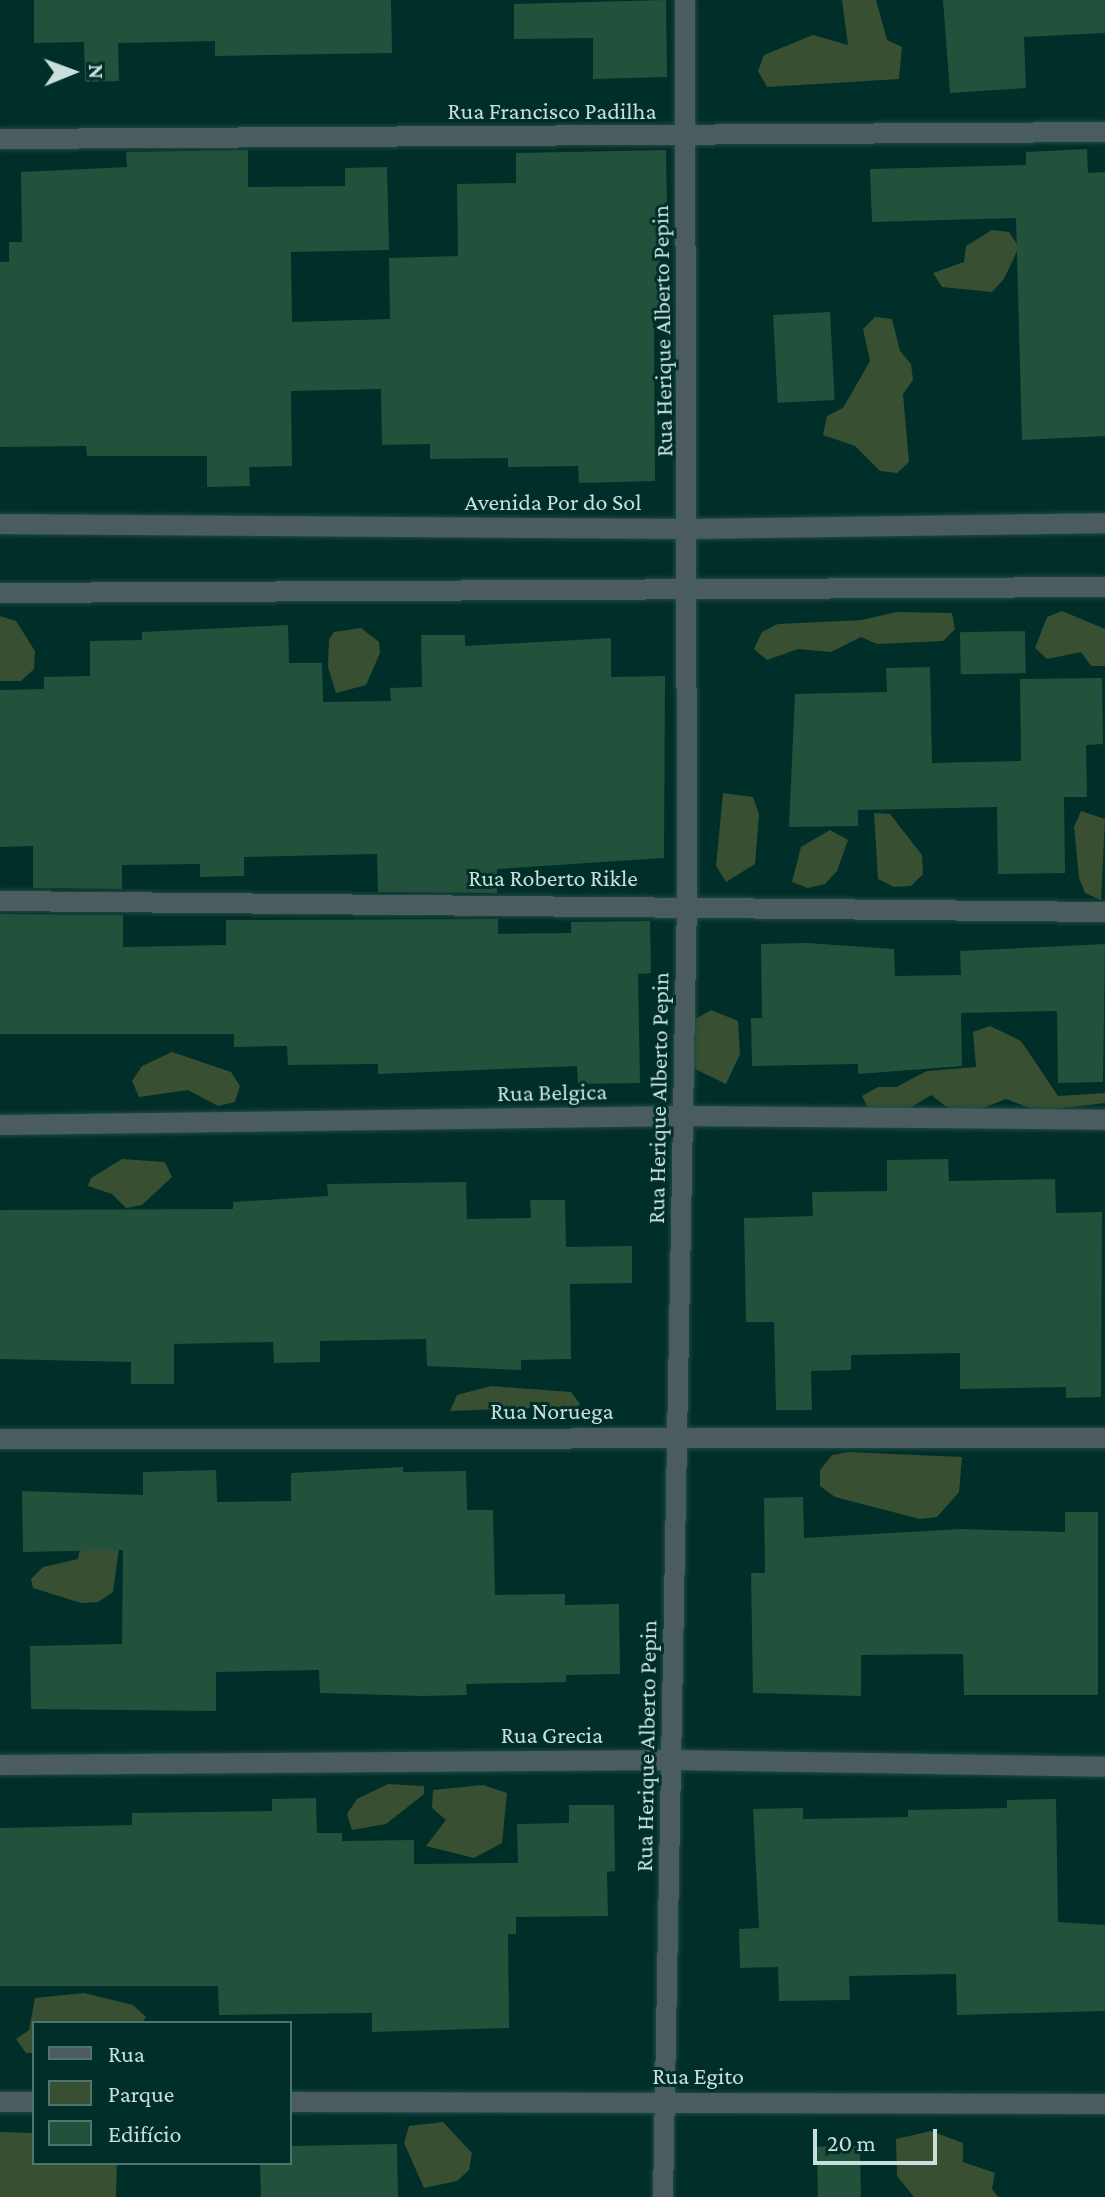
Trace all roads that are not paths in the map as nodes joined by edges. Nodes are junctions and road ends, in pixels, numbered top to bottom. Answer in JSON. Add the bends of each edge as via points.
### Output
{"nodes":[{"id":1,"x":685,"y":0,"type":"edge"},
{"id":2,"x":1105,"y":132,"type":"edge"},
{"id":3,"x":687,"y":136,"type":"junction"},
{"id":4,"x":0,"y":139,"type":"edge"},
{"id":5,"x":1105,"y":523,"type":"edge"},
{"id":6,"x":0,"y":524,"type":"edge"},
{"id":7,"x":690,"y":529,"type":"junction"},
{"id":8,"x":1105,"y":587,"type":"edge"},
{"id":9,"x":0,"y":593,"type":"edge"},
{"id":10,"x":690,"y":594,"type":"junction"},
{"id":11,"x":0,"y":901,"type":"edge"},
{"id":12,"x":687,"y":905,"type":"junction"},
{"id":13,"x":1105,"y":912,"type":"edge"},
{"id":14,"x":685,"y":1116,"type":"junction"},
{"id":15,"x":1105,"y":1120,"type":"edge"},
{"id":16,"x":0,"y":1125,"type":"edge"},
{"id":17,"x":677,"y":1437,"type":"junction"},
{"id":18,"x":1105,"y":1438,"type":"edge"},
{"id":19,"x":0,"y":1439,"type":"edge"},
{"id":20,"x":673,"y":1760,"type":"junction"},
{"id":21,"x":0,"y":1765,"type":"edge"},
{"id":22,"x":1105,"y":1767,"type":"edge"},
{"id":23,"x":0,"y":2102,"type":"edge"},
{"id":24,"x":32,"y":2102,"type":"edge"},
{"id":25,"x":292,"y":2102,"type":"edge"},
{"id":26,"x":663,"y":2102,"type":"junction"},
{"id":27,"x":1105,"y":2104,"type":"edge"},
{"id":28,"x":663,"y":2197,"type":"edge"}],
"edges":[{"from":1,"to":3,"type":"street","name":"Rua Herique Alberto Pepin"},
{"from":2,"to":3,"type":"street","name":"Rua Francisco Padilha"},
{"from":3,"to":4,"type":"street","name":"Rua Francisco Padilha"},
{"from":3,"to":7,"type":"street","name":"Rua Herique Alberto Pepin"},
{"from":5,"to":7,"type":"street","name":"Avenida Por do Sol"},
{"from":6,"to":7,"type":"street","name":"Avenida Por do Sol"},
{"from":7,"to":10,"type":"street","name":"Rua Herique Alberto Pepin"},
{"from":8,"to":10,"type":"street"},
{"from":9,"to":10,"type":"street"},
{"from":10,"to":12,"type":"street","name":"Rua Herique Alberto Pepin"},
{"from":11,"to":12,"type":"street","name":"Rua Roberto Rikle"},
{"from":12,"to":13,"type":"street","name":"Rua Roberto Rikle"},
{"from":12,"to":14,"type":"street","name":"Rua Herique Alberto Pepin"},
{"from":14,"to":15,"type":"street","name":"Rua Belgica"},
{"from":14,"to":16,"type":"street","name":"Rua Belgica"},
{"from":14,"to":17,"type":"street","name":"Rua Herique Alberto Pepin"},
{"from":17,"to":18,"type":"street","name":"Rua Noruega"},
{"from":17,"to":19,"type":"street","name":"Rua Noruega"},
{"from":17,"to":20,"type":"street","name":"Rua Herique Alberto Pepin"},
{"from":20,"to":21,"type":"street","name":"Rua Grecia"},
{"from":20,"to":22,"type":"street","name":"Rua Grecia"},
{"from":20,"to":26,"type":"street","name":"Rua Herique Alberto Pepin"},
{"from":23,"to":24,"type":"street"},
{"from":25,"to":26,"type":"street","name":"Rua Egito"},
{"from":26,"to":27,"type":"street","name":"Rua Egito"},
{"from":26,"to":28,"type":"street","name":"Rua Herique Alberto Pepin"}]}
